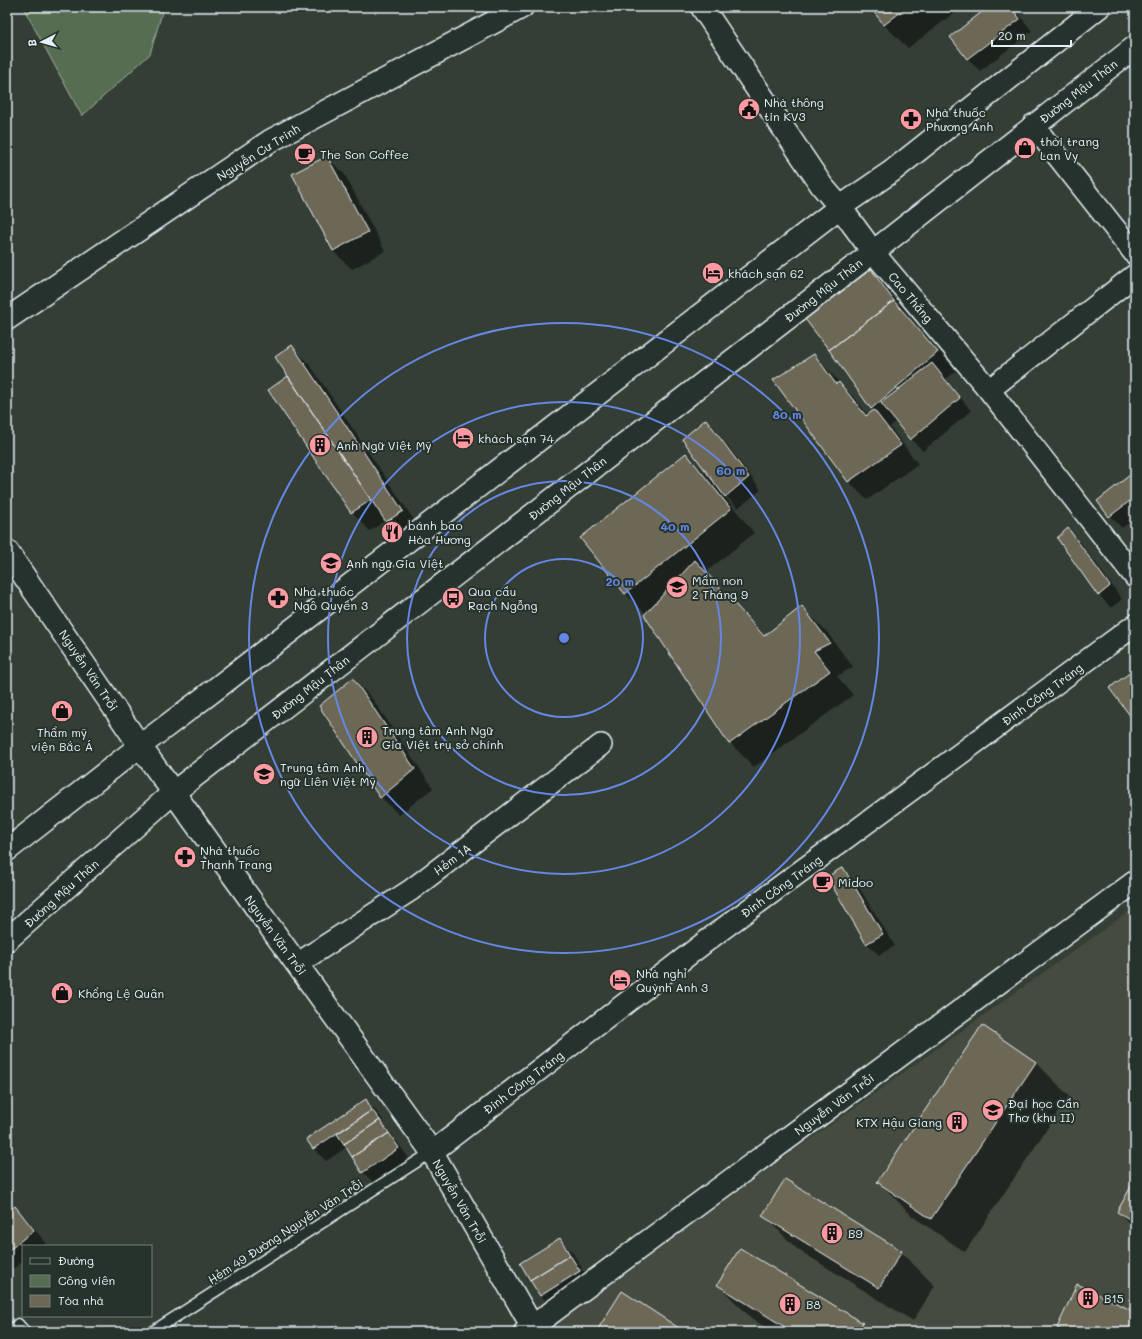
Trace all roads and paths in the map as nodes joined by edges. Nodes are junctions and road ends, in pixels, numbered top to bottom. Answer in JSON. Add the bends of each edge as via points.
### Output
{"nodes":[{"id":1,"x":522,"y":7,"type":"edge"},
{"id":2,"x":702,"y":7,"type":"edge"},
{"id":3,"x":1099,"y":7,"type":"edge"},
{"id":4,"x":1135,"y":47,"type":"edge"},
{"id":5,"x":1034,"y":125,"type":"junction"},
{"id":6,"x":840,"y":207,"type":"junction"},
{"id":7,"x":873,"y":252,"type":"junction"},
{"id":8,"x":1135,"y":254,"type":"edge"},
{"id":9,"x":1135,"y":275,"type":"edge"},
{"id":10,"x":7,"y":319,"type":"edge"},
{"id":11,"x":989,"y":390,"type":"junction"},
{"id":12,"x":7,"y":551,"type":"edge"},
{"id":13,"x":1135,"y":577,"type":"edge"},
{"id":14,"x":1135,"y":625,"type":"edge"},
{"id":15,"x":601,"y":745,"type":"dead end"},
{"id":16,"x":140,"y":746,"type":"junction"},
{"id":17,"x":174,"y":792,"type":"junction"},
{"id":18,"x":7,"y":850,"type":"edge"},
{"id":19,"x":1135,"y":882,"type":"edge"},
{"id":20,"x":7,"y":940,"type":"edge"},
{"id":21,"x":297,"y":964,"type":"junction"},
{"id":22,"x":432,"y":1152,"type":"junction"},
{"id":23,"x":528,"y":1329,"type":"edge"},
{"id":24,"x":9,"y":1332,"type":"edge"},
{"id":25,"x":25,"y":1332,"type":"edge"},
{"id":26,"x":152,"y":1332,"type":"edge"}],
"edges":[{"from":1,"to":10,"type":"main road","name":"Nguyễn Cư Trinh","via":[[270,141]]},
{"from":2,"to":6,"type":"main road","name":"Cao Thắng","via":[[822,186]]},
{"from":3,"to":6,"type":"main road","via":[[891,172]]},
{"from":4,"to":5,"type":"main road","name":"Đường Mậu Thân"},
{"from":5,"to":7,"type":"main road","name":"Đường Mậu Thân"},
{"from":5,"to":8,"type":"street"},
{"from":6,"to":7,"type":"main road","name":"Cao Thắng"},
{"from":6,"to":16,"type":"main road"},
{"from":7,"to":11,"type":"street","name":"Cao Thắng"},
{"from":7,"to":17,"type":"main road","name":"Đường Mậu Thân"},
{"from":9,"to":11,"type":"street"},
{"from":11,"to":13,"type":"street","name":"Cao Thắng"},
{"from":12,"to":16,"type":"main road","name":"Nguyễn Văn Trỗi"},
{"from":14,"to":22,"type":"street","name":"Đinh Công Tráng","via":[[717,933]]},
{"from":15,"to":21,"type":"street","name":"Hẻm 1A","via":[[411,890]]},
{"from":16,"to":17,"type":"main road","name":"Nguyễn Văn Trỗi"},
{"from":16,"to":18,"type":"main road"},
{"from":17,"to":20,"type":"main road","name":"Đường Mậu Thân"},
{"from":17,"to":21,"type":"main road","name":"Nguyễn Văn Trỗi"},
{"from":19,"to":23,"type":"main road","name":"Nguyễn Văn Trỗi"},
{"from":21,"to":22,"type":"main road","name":"Nguyễn Văn Trỗi"},
{"from":22,"to":23,"type":"main road","name":"Nguyễn Văn Trỗi"},
{"from":22,"to":26,"type":"lane","name":"Hẻm 49 Đường Nguyễn Văn Trỗi"},
{"from":24,"to":25,"type":"lane","via":[[18,1324]]}]}
